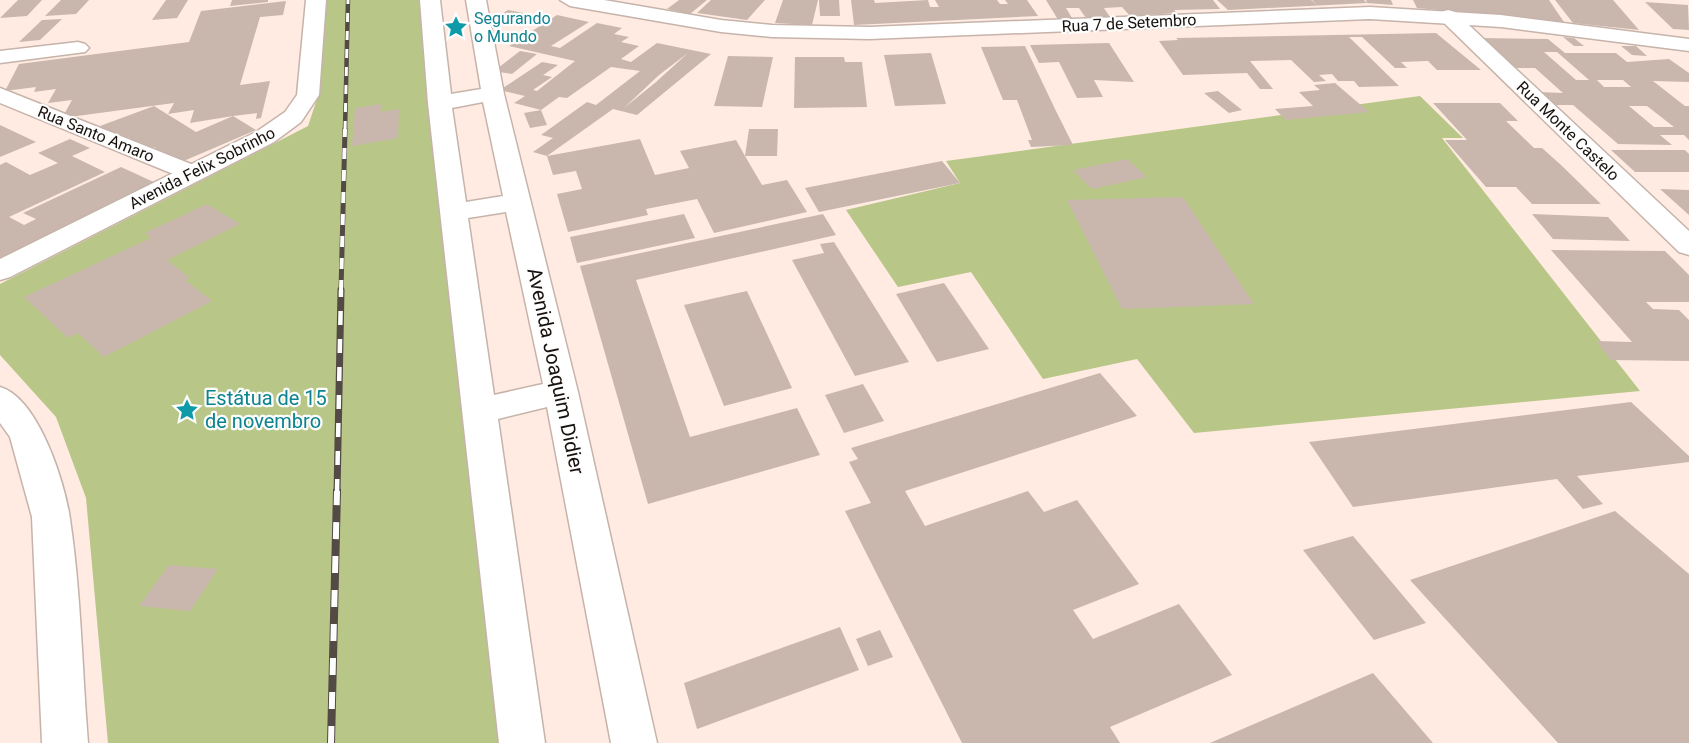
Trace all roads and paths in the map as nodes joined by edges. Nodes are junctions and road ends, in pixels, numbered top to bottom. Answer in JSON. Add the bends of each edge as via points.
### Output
{"nodes":[{"id":1,"x":316,"y":0,"type":"edge"},
{"id":2,"x":430,"y":0,"type":"edge"},
{"id":3,"x":476,"y":0,"type":"edge"},
{"id":4,"x":570,"y":0,"type":"edge"},
{"id":5,"x":1448,"y":16,"type":"junction"},
{"id":6,"x":1684,"y":46,"type":"edge"},
{"id":7,"x":78,"y":48,"type":"dead end"},
{"id":8,"x":0,"y":57,"type":"edge"},
{"id":9,"x":0,"y":94,"type":"edge"},
{"id":10,"x":493,"y":94,"type":"junction"},
{"id":11,"x":440,"y":102,"type":"junction"},
{"id":12,"x":192,"y":173,"type":"junction"},
{"id":13,"x":519,"y":202,"type":"junction"},
{"id":14,"x":454,"y":212,"type":"junction"},
{"id":15,"x":1689,"y":246,"type":"edge"},
{"id":16,"x":0,"y":271,"type":"edge"},
{"id":17,"x":561,"y":392,"type":"junction"},
{"id":18,"x":0,"y":399,"type":"edge"},
{"id":19,"x":481,"y":411,"type":"junction"},
{"id":20,"x":64,"y":743,"type":"edge"},
{"id":21,"x":522,"y":743,"type":"edge"},
{"id":22,"x":634,"y":743,"type":"edge"}],
"edges":[{"from":1,"to":12,"type":"street","name":"Avenida Felix Sobrinho","via":[[308,95],[303,106],[265,137]]},
{"from":2,"to":11,"type":"street"},
{"from":3,"to":10,"type":"street","name":"Avenida Joaquim Didier"},
{"from":4,"to":5,"type":"street","name":"Rua 7 de Setembro","via":[[721,26],[800,33],[1296,15]]},
{"from":5,"to":6,"type":"street","name":"Rua 7 de Setembro"},
{"from":5,"to":15,"type":"street","name":"Rua Monte Castelo"},
{"from":7,"to":8,"type":"street"},
{"from":9,"to":12,"type":"street","name":"Rua Santo Amaro"},
{"from":10,"to":11,"type":"street"},
{"from":10,"to":13,"type":"street","name":"Avenida Joaquim Didier"},
{"from":11,"to":14,"type":"street"},
{"from":12,"to":16,"type":"street","name":"Avenida Felix Sobrinho"},
{"from":13,"to":14,"type":"street"},
{"from":13,"to":17,"type":"street","name":"Avenida Joaquim Didier"},
{"from":14,"to":19,"type":"street"},
{"from":17,"to":19,"type":"street"},
{"from":17,"to":22,"type":"street","name":"Avenida Joaquim Didier"},
{"from":18,"to":20,"type":"street","via":[[27,433],[51,517]]},
{"from":19,"to":21,"type":"street"}]}
